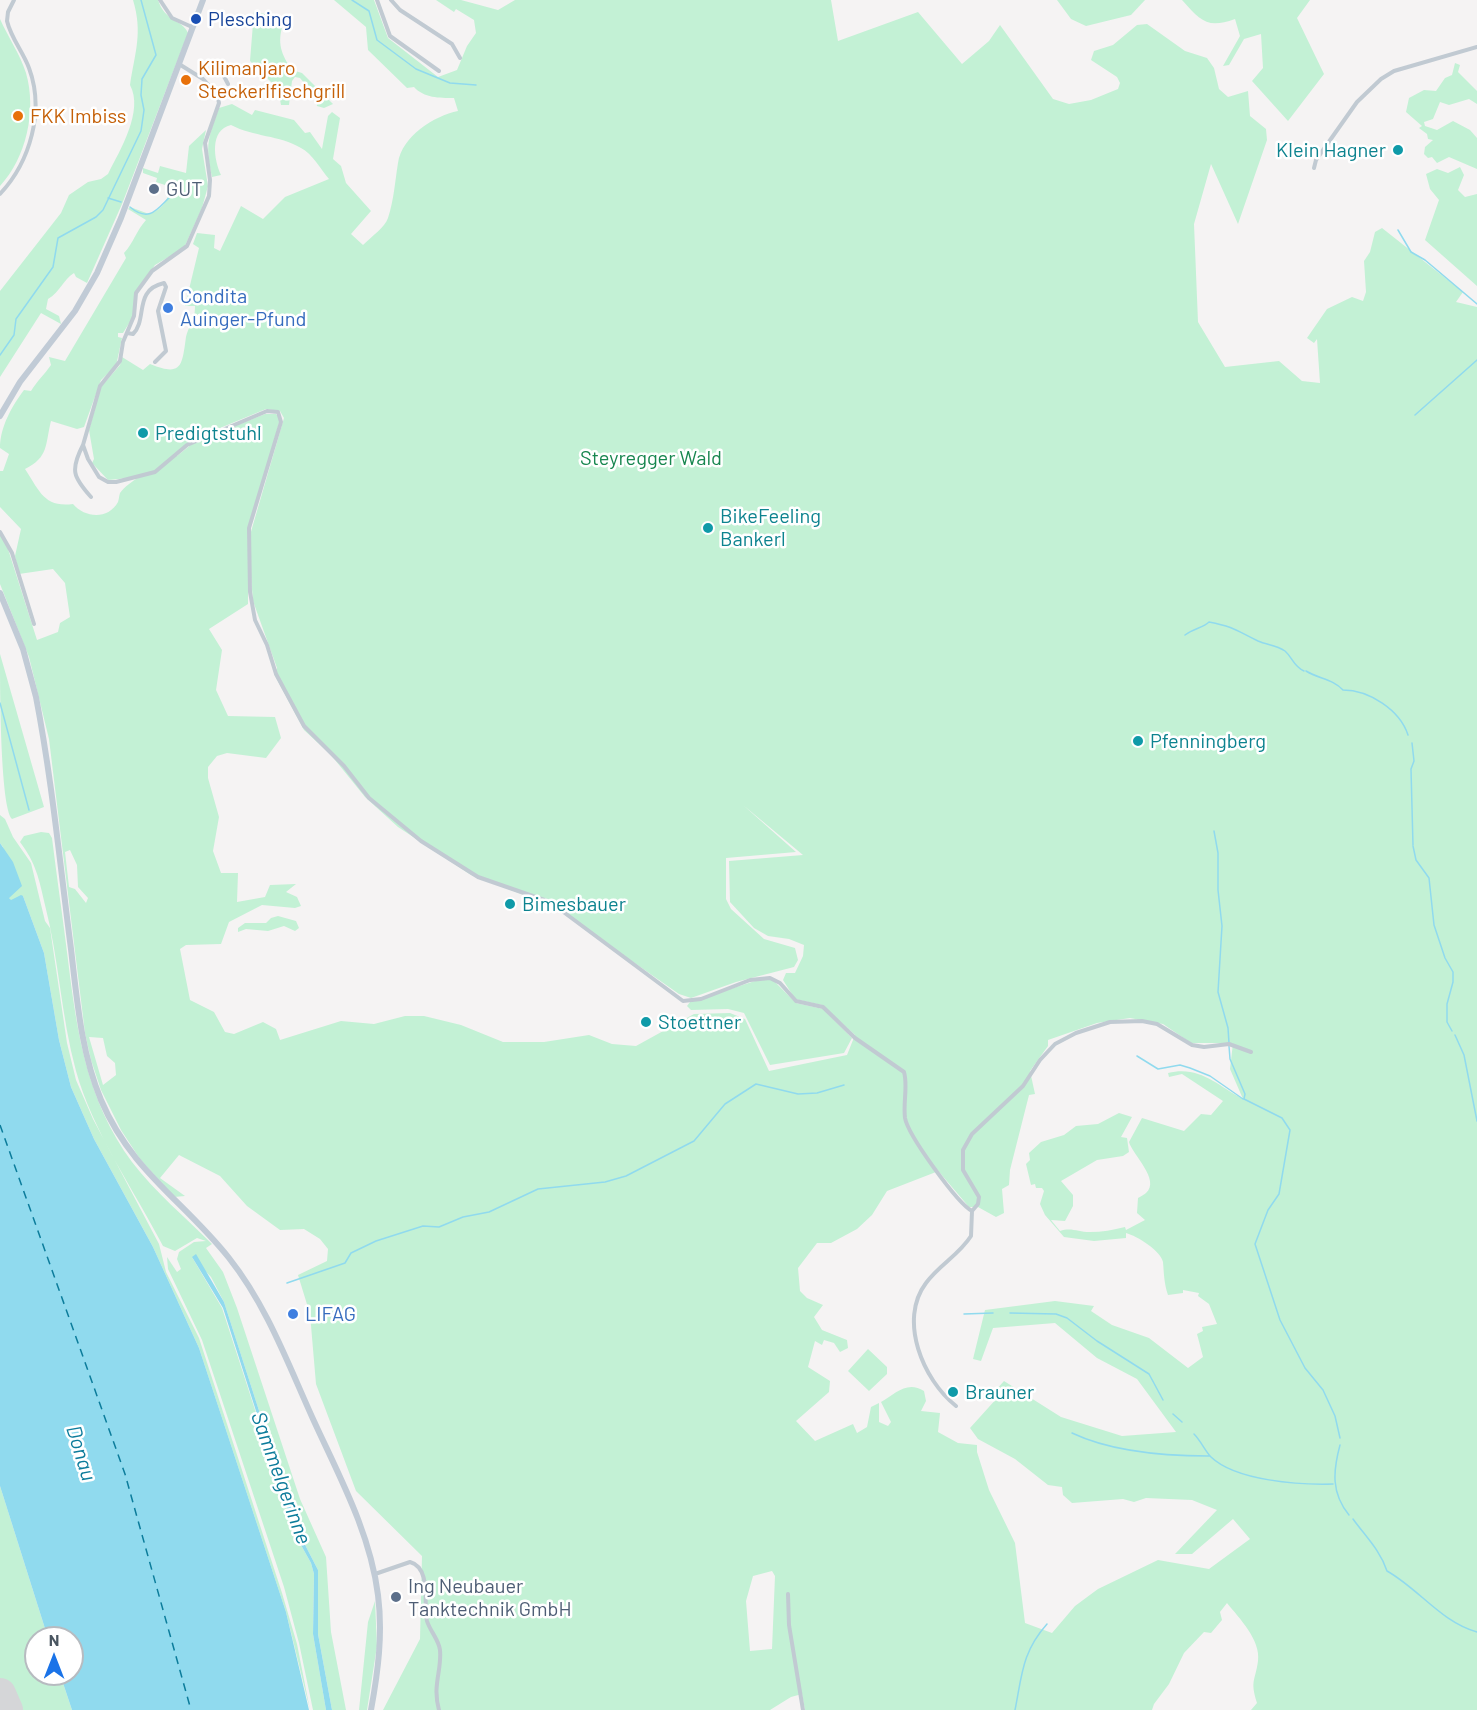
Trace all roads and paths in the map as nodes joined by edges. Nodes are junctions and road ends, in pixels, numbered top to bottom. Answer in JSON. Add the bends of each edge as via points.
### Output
{"nodes":[{"id":1,"x":14,"y":0,"type":"edge"},
{"id":2,"x":160,"y":0,"type":"edge"},
{"id":3,"x":203,"y":0,"type":"edge"},
{"id":4,"x":377,"y":0,"type":"edge"},
{"id":5,"x":391,"y":0,"type":"edge"},
{"id":6,"x":192,"y":27,"type":"junction"},
{"id":7,"x":1477,"y":47,"type":"edge"},
{"id":8,"x":460,"y":58,"type":"dead end"},
{"id":9,"x":217,"y":63,"type":"dead end"},
{"id":10,"x":179,"y":64,"type":"junction"},
{"id":11,"x":439,"y":71,"type":"dead end"},
{"id":12,"x":228,"y":84,"type":"dead end"},
{"id":13,"x":1314,"y":168,"type":"dead end"},
{"id":14,"x":0,"y":194,"type":"edge"},
{"id":15,"x":127,"y":333,"type":"junction"},
{"id":16,"x":155,"y":362,"type":"dead end"},
{"id":17,"x":0,"y":416,"type":"edge"},
{"id":18,"x":83,"y":445,"type":"junction"},
{"id":19,"x":91,"y":497,"type":"dead end"},
{"id":20,"x":0,"y":531,"type":"edge"},
{"id":21,"x":0,"y":593,"type":"edge"},
{"id":22,"x":34,"y":624,"type":"dead end"},
{"id":23,"x":1251,"y":1052,"type":"dead end"},
{"id":24,"x":972,"y":1211,"type":"junction"},
{"id":25,"x":956,"y":1406,"type":"dead end"},
{"id":26,"x":375,"y":1574,"type":"junction"},
{"id":27,"x":788,"y":1594,"type":"dead end"},
{"id":28,"x":371,"y":1710,"type":"edge"},
{"id":29,"x":438,"y":1710,"type":"edge"},
{"id":30,"x":803,"y":1710,"type":"edge"}],
"edges":[{"from":1,"to":14,"type":"street","via":[[8,21],[33,81],[33,129],[20,168]]},
{"from":2,"to":6,"type":"street","via":[[168,14]]},
{"from":3,"to":6,"type":"main road"},
{"from":4,"to":11,"type":"street","via":[[390,36]]},
{"from":5,"to":8,"type":"street","via":[[452,44]]},
{"from":6,"to":10,"type":"main road"},
{"from":7,"to":13,"type":"street","via":[[1394,71],[1381,79],[1357,102]]},
{"from":9,"to":12,"type":"street"},
{"from":10,"to":15,"type":"street","via":[[218,94],[219,103],[205,139],[210,180],[204,209],[188,246],[152,271],[136,293],[134,316]]},
{"from":10,"to":17,"type":"main road","via":[[97,273],[75,311],[20,382]]},
{"from":15,"to":16,"type":"street","via":[[136,331],[144,297],[164,283],[158,310],[166,351]]},
{"from":15,"to":18,"type":"street","via":[[117,366],[98,391]]},
{"from":18,"to":19,"type":"street","via":[[74,465],[75,477]]},
{"from":18,"to":24,"type":"street","via":[[99,477],[116,482],[161,469],[196,441],[267,411],[278,412],[281,422],[249,528],[250,592],[255,620],[279,681],[309,732],[344,766],[369,798],[421,841],[478,877],[550,902],[683,1001],[765,978],[780,983],[796,1001],[823,1007],[855,1038],[904,1072],[905,1118],[912,1136]]},
{"from":20,"to":22,"type":"street","via":[[12,553]]},
{"from":21,"to":26,"type":"main road","via":[[23,649],[36,697],[81,1028],[97,1090],[112,1123],[138,1163],[221,1248],[257,1299],[358,1520]]},
{"from":23,"to":24,"type":"street","via":[[1229,1044],[1192,1046],[1157,1024],[1131,1020],[1110,1022],[1055,1044],[1023,1086],[968,1138],[961,1162],[979,1197]]},
{"from":24,"to":25,"type":"street","via":[[971,1236],[926,1283],[913,1318],[927,1370],[943,1396]]},
{"from":26,"to":28,"type":"main road","via":[[380,1647]]},
{"from":26,"to":29,"type":"street","via":[[410,1562],[420,1571],[426,1589],[427,1620],[440,1649],[435,1681]]},
{"from":27,"to":30,"type":"street"}]}
